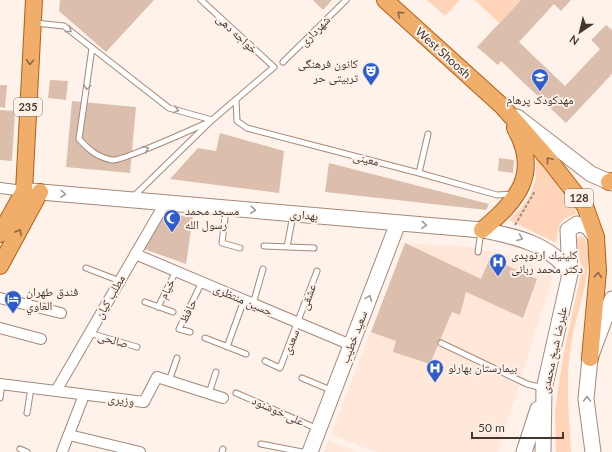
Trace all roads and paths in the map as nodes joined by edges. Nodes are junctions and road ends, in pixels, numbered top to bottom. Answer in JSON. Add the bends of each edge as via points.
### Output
{"nodes":[{"id":1,"x":34,"y":0,"type":"edge"},
{"id":2,"x":201,"y":0,"type":"edge"},
{"id":3,"x":346,"y":0,"type":"edge"},
{"id":4,"x":385,"y":0,"type":"edge"},
{"id":5,"x":32,"y":23,"type":"junction"},
{"id":6,"x":92,"y":48,"type":"junction"},
{"id":7,"x":284,"y":62,"type":"dead end"},
{"id":8,"x":236,"y":100,"type":"junction"},
{"id":9,"x":502,"y":106,"type":"junction"},
{"id":10,"x":212,"y":120,"type":"junction"},
{"id":11,"x":428,"y":134,"type":"dead end"},
{"id":12,"x":419,"y":172,"type":"junction"},
{"id":13,"x":611,"y":182,"type":"edge"},
{"id":14,"x":0,"y":188,"type":"edge"},
{"id":15,"x":24,"y":191,"type":"junction"},
{"id":16,"x":40,"y":192,"type":"junction"},
{"id":17,"x":518,"y":194,"type":"junction"},
{"id":18,"x":130,"y":200,"type":"junction"},
{"id":19,"x":165,"y":203,"type":"junction"},
{"id":20,"x":226,"y":208,"type":"junction"},
{"id":21,"x":293,"y":214,"type":"junction"},
{"id":22,"x":398,"y":223,"type":"junction"},
{"id":23,"x":482,"y":230,"type":"junction"},
{"id":24,"x":0,"y":234,"type":"edge"},
{"id":25,"x":596,"y":237,"type":"junction"},
{"id":26,"x":264,"y":246,"type":"dead end"},
{"id":27,"x":288,"y":247,"type":"junction"},
{"id":28,"x":240,"y":248,"type":"dead end"},
{"id":29,"x":314,"y":248,"type":"dead end"},
{"id":30,"x":478,"y":252,"type":"dead end"},
{"id":31,"x":135,"y":254,"type":"junction"},
{"id":32,"x":0,"y":266,"type":"edge"},
{"id":33,"x":86,"y":268,"type":"dead end"},
{"id":34,"x":263,"y":269,"type":"dead end"},
{"id":35,"x":176,"y":271,"type":"junction"},
{"id":36,"x":317,"y":271,"type":"dead end"},
{"id":37,"x":570,"y":274,"type":"junction"},
{"id":38,"x":120,"y":281,"type":"junction"},
{"id":39,"x":202,"y":282,"type":"junction"},
{"id":40,"x":0,"y":298,"type":"edge"},
{"id":41,"x":612,"y":299,"type":"edge"},
{"id":42,"x":145,"y":302,"type":"dead end"},
{"id":43,"x":248,"y":302,"type":"junction"},
{"id":44,"x":158,"y":306,"type":"junction"},
{"id":45,"x":173,"y":312,"type":"dead end"},
{"id":46,"x":61,"y":313,"type":"dead end"},
{"id":47,"x":298,"y":323,"type":"junction"},
{"id":48,"x":0,"y":328,"type":"edge"},
{"id":49,"x":190,"y":332,"type":"dead end"},
{"id":50,"x":89,"y":333,"type":"junction"},
{"id":51,"x":205,"y":338,"type":"dead end"},
{"id":52,"x":41,"y":339,"type":"dead end"},
{"id":53,"x":441,"y":343,"type":"dead end"},
{"id":54,"x":351,"y":345,"type":"junction"},
{"id":55,"x":137,"y":347,"type":"dead end"},
{"id":56,"x":227,"y":347,"type":"junction"},
{"id":57,"x":246,"y":354,"type":"dead end"},
{"id":58,"x":177,"y":358,"type":"dead end"},
{"id":59,"x":590,"y":358,"type":"junction"},
{"id":60,"x":265,"y":361,"type":"dead end"},
{"id":61,"x":216,"y":372,"type":"dead end"},
{"id":62,"x":302,"y":378,"type":"dead end"},
{"id":63,"x":169,"y":381,"type":"junction"},
{"id":64,"x":1,"y":384,"type":"edge"},
{"id":65,"x":31,"y":388,"type":"junction"},
{"id":66,"x":544,"y":389,"type":"junction"},
{"id":67,"x":56,"y":391,"type":"junction"},
{"id":68,"x":333,"y":392,"type":"junction"},
{"id":69,"x":209,"y":393,"type":"junction"},
{"id":70,"x":236,"y":393,"type":"dead end"},
{"id":71,"x":84,"y":395,"type":"junction"},
{"id":72,"x":0,"y":398,"type":"edge"},
{"id":73,"x":223,"y":398,"type":"dead end"},
{"id":74,"x":27,"y":413,"type":"dead end"},
{"id":75,"x":319,"y":430,"type":"junction"},
{"id":76,"x":69,"y":435,"type":"junction"},
{"id":77,"x":261,"y":444,"type":"dead end"},
{"id":78,"x":20,"y":449,"type":"dead end"},
{"id":79,"x":27,"y":452,"type":"edge"},
{"id":80,"x":62,"y":452,"type":"edge"},
{"id":81,"x":140,"y":452,"type":"edge"},
{"id":82,"x":302,"y":452,"type":"edge"},
{"id":83,"x":310,"y":452,"type":"edge"},
{"id":84,"x":524,"y":452,"type":"edge"},
{"id":85,"x":542,"y":452,"type":"edge"},
{"id":86,"x":593,"y":452,"type":"edge"}],
"edges":[{"from":1,"to":5,"type":"main road","number":"235"},
{"from":2,"to":8,"type":"lane","name":"خواجه دهی","via":[[274,67]]},
{"from":3,"to":7,"type":"lane","name":"شهرداری"},
{"from":9,"to":4,"type":"main road","name":"West Shoosh","number":"128","one_way":true},
{"from":5,"to":6,"type":"lane","one_way":true,"via":[[64,26]]},
{"from":5,"to":15,"type":"main road","number":"235","one_way":true},
{"from":6,"to":10,"type":"lane","one_way":true,"via":[[169,108]]},
{"from":6,"to":10,"type":"lane","one_way":true,"via":[[79,139],[92,153],[113,161]]},
{"from":8,"to":10,"type":"lane"},
{"from":8,"to":12,"type":"lane","name":"معینی","via":[[237,121],[247,128]]},
{"from":9,"to":13,"type":"street","via":[[591,174]]},
{"from":9,"to":17,"type":"main road","via":[[522,141],[526,164]]},
{"from":25,"to":9,"type":"main road","number":"128","one_way":true,"via":[[585,206]]},
{"from":10,"to":18,"type":"lane"},
{"from":11,"to":12,"type":"lane"},
{"from":12,"to":17,"type":"lane","name":"معینی","via":[[497,195]]},
{"from":14,"to":15,"type":"street"},
{"from":15,"to":16,"type":"street","name":"بهداری"},
{"from":15,"to":24,"type":"main road","number":"235"},
{"from":16,"to":18,"type":"street","name":"بهداری","one_way":true},
{"from":32,"to":16,"type":"main road","one_way":true},
{"from":17,"to":23,"type":"main road","via":[[509,206]]},
{"from":18,"to":19,"type":"street","name":"بهداری"},
{"from":19,"to":20,"type":"street","name":"بهداری"},
{"from":19,"to":31,"type":"street","name":"مطلب کیان"},
{"from":20,"to":21,"type":"street","name":"بهداری","one_way":true},
{"from":20,"to":28,"type":"lane","via":[[222,243]]},
{"from":21,"to":22,"type":"street","name":"بهداری"},
{"from":21,"to":27,"type":"lane"},
{"from":22,"to":23,"type":"street","name":"بهداری","one_way":true},
{"from":54,"to":22,"type":"street","name":"سعید خطیب","one_way":true},
{"from":23,"to":30,"type":"lane"},
{"from":23,"to":37,"type":"street","name":"بهداری","one_way":true,"via":[[522,238],[563,261]]},
{"from":25,"to":37,"type":"street","name":"علیرضا شیخ محمدی","via":[[587,226],[577,224],[568,230]]},
{"from":59,"to":25,"type":"main road","number":"128","one_way":true,"via":[[598,271]]},
{"from":26,"to":27,"type":"lane"},
{"from":27,"to":29,"type":"lane"},
{"from":31,"to":35,"type":"street","name":"حسین منتظری"},
{"from":31,"to":38,"type":"street","name":"مطلب کیان"},
{"from":33,"to":38,"type":"lane"},
{"from":34,"to":43,"type":"lane"},
{"from":35,"to":39,"type":"street","name":"حسین منتظری"},
{"from":35,"to":44,"type":"lane","name":"خیام"},
{"from":36,"to":47,"type":"lane","name":"عشقی"},
{"from":37,"to":66,"type":"street","name":"علیرضا شیخ محمدی"},
{"from":38,"to":50,"type":"street","name":"مطلب کیان"},
{"from":39,"to":43,"type":"street","name":"حسین منتظری"},
{"from":39,"to":49,"type":"lane","name":"حافظ","via":[[179,329]]},
{"from":40,"to":46,"type":"street"},
{"from":41,"to":59,"type":"street"},
{"from":42,"to":44,"type":"lane"},
{"from":43,"to":47,"type":"street","name":"حسین منتظری"},
{"from":43,"to":56,"type":"lane"},
{"from":44,"to":45,"type":"lane"},
{"from":47,"to":54,"type":"street","name":"حسین منتظری"},
{"from":47,"to":60,"type":"lane","name":"سعدی","via":[[280,368]]},
{"from":48,"to":52,"type":"street"},
{"from":50,"to":55,"type":"lane","name":"صالحی"},
{"from":50,"to":67,"type":"street","name":"مطلب کیان"},
{"from":51,"to":56,"type":"lane"},
{"from":53,"to":66,"type":"lane"},
{"from":54,"to":68,"type":"street","name":"سعید خطیب"},
{"from":56,"to":57,"type":"lane"},
{"from":58,"to":63,"type":"lane"},
{"from":86,"to":59,"type":"street","one_way":true,"via":[[586,399]]},
{"from":61,"to":69,"type":"lane"},
{"from":62,"to":68,"type":"lane"},
{"from":63,"to":69,"type":"street","name":"وزیری"},
{"from":63,"to":71,"type":"street","name":"وزیری","via":[[157,377],[144,402]]},
{"from":64,"to":65,"type":"street","name":"وزیری"},
{"from":64,"to":72,"type":"lane"},
{"from":65,"to":67,"type":"street","name":"وزیری"},
{"from":65,"to":74,"type":"lane"},
{"from":66,"to":84,"type":"street"},
{"from":66,"to":85,"type":"street","name":"علیرضا شیخ محمدی"},
{"from":67,"to":71,"type":"street","name":"وزیری"},
{"from":68,"to":75,"type":"street","name":"سعید خطیب"},
{"from":69,"to":73,"type":"street","name":"وزیری"},
{"from":70,"to":75,"type":"lane","name":"علی خوشنود"},
{"from":71,"to":76,"type":"street"},
{"from":75,"to":83,"type":"street","name":"سعید خطیب"},
{"from":76,"to":80,"type":"street"},
{"from":76,"to":81,"type":"street"},
{"from":77,"to":82,"type":"lane"},
{"from":78,"to":79,"type":"lane"}]}
